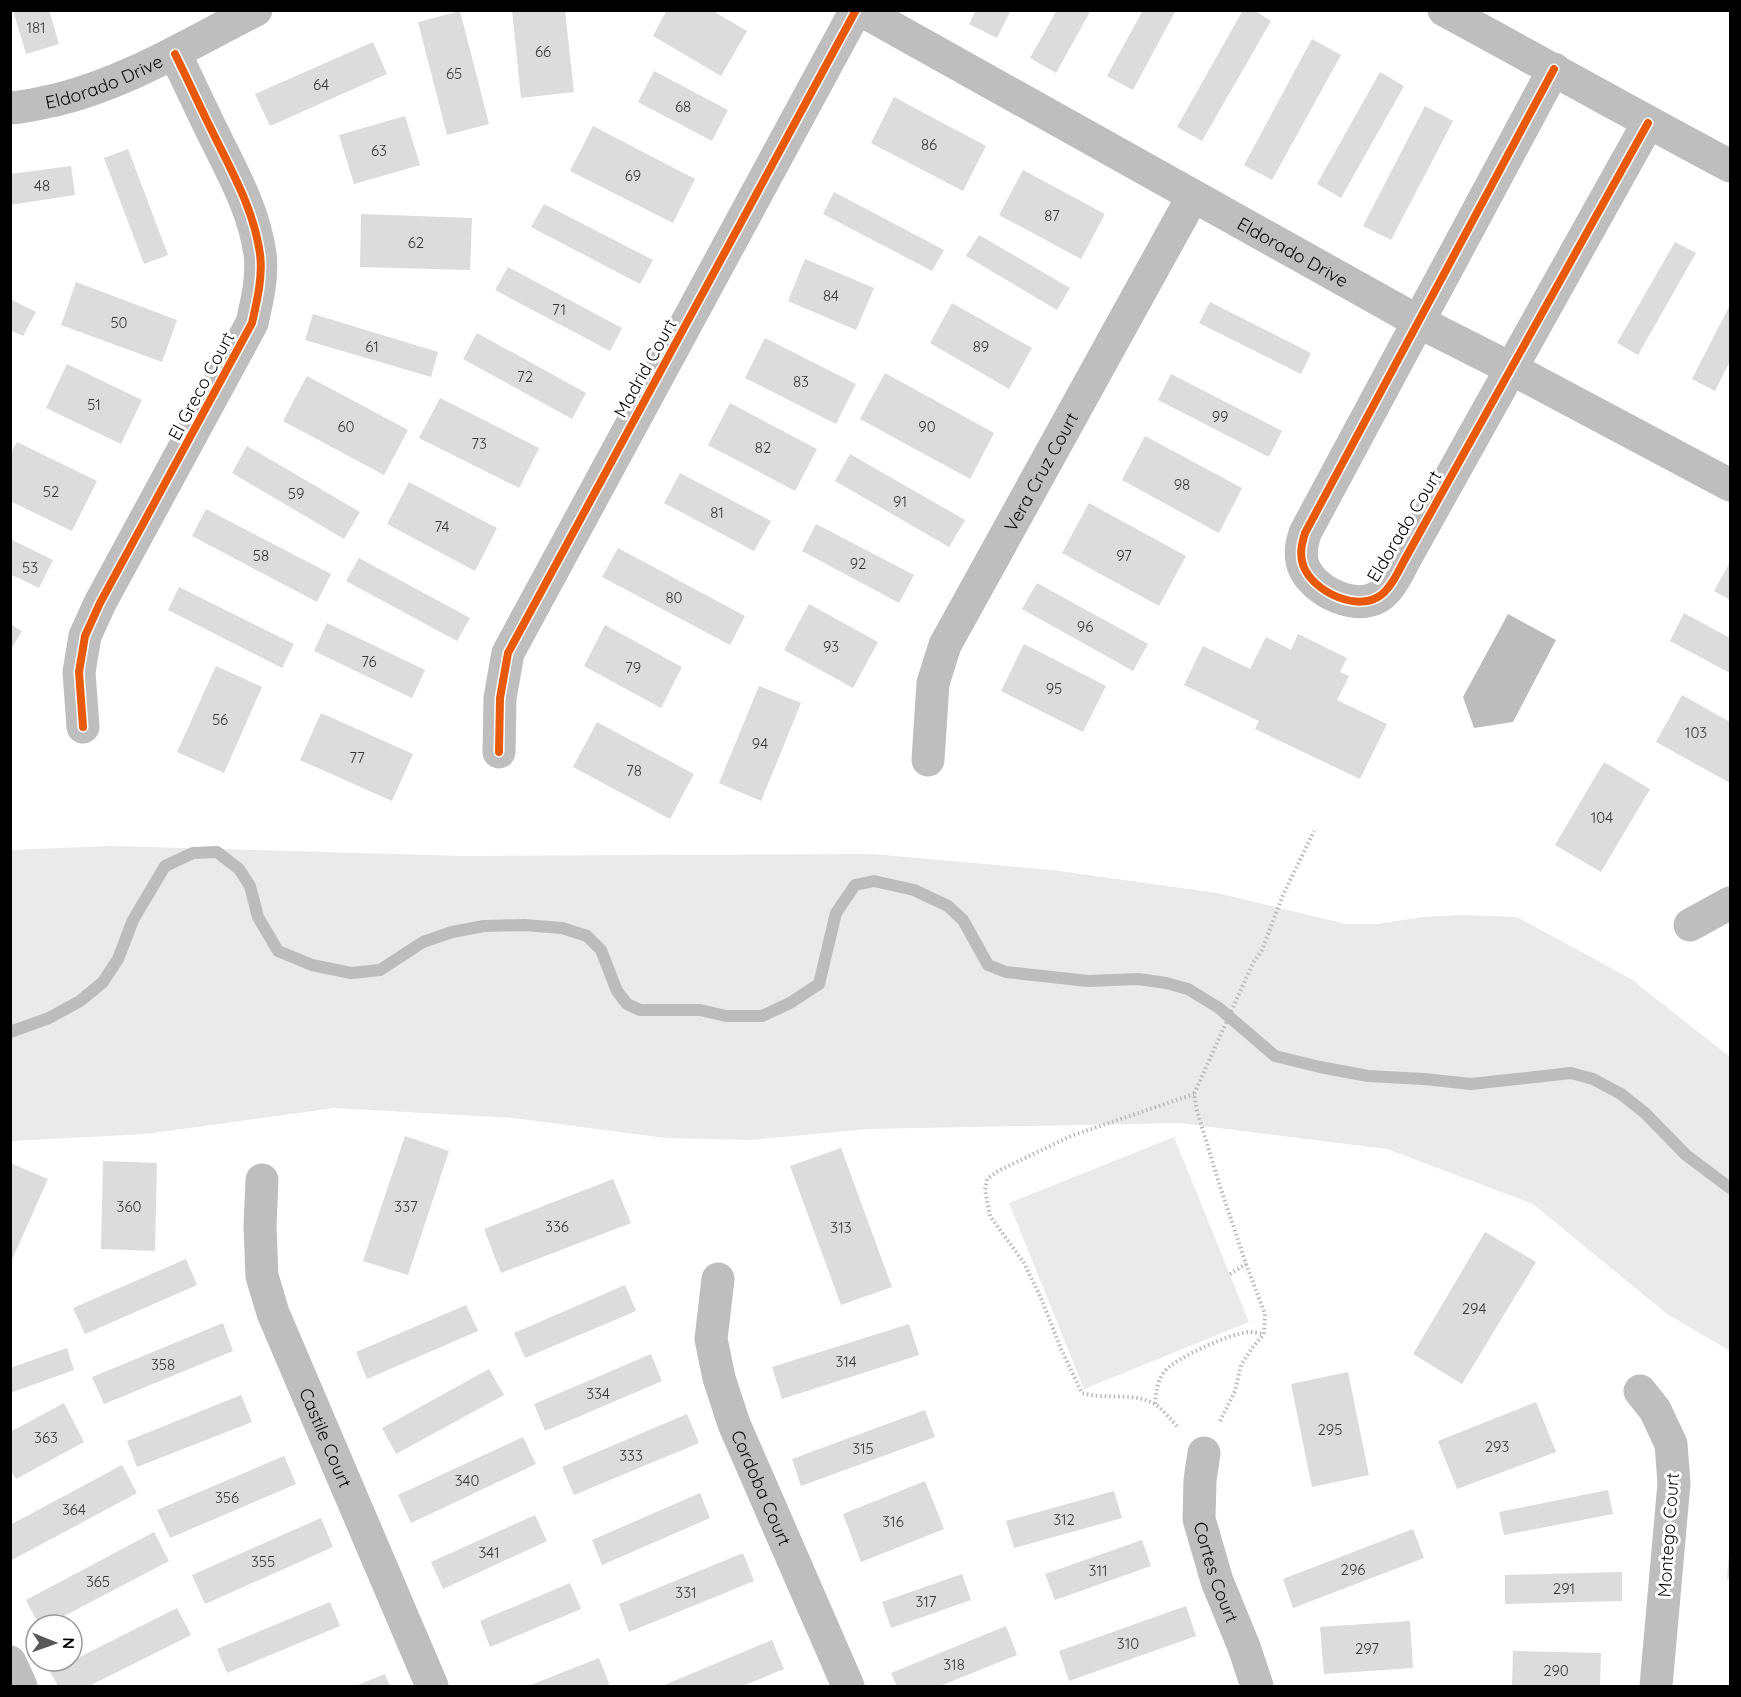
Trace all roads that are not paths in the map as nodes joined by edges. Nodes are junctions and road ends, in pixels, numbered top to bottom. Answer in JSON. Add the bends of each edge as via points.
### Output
{"nodes":[{"id":1,"x":256,"y":10,"type":"edge"},
{"id":2,"x":858,"y":10,"type":"edge"},
{"id":3,"x":1444,"y":10,"type":"edge"},
{"id":4,"x":176,"y":54,"type":"junction"},
{"id":5,"x":1554,"y":69,"type":"junction"},
{"id":6,"x":10,"y":108,"type":"edge"},
{"id":7,"x":1648,"y":123,"type":"junction"},
{"id":8,"x":1731,"y":166,"type":"edge"},
{"id":9,"x":1193,"y":196,"type":"junction"},
{"id":10,"x":1419,"y":322,"type":"junction"},
{"id":11,"x":1512,"y":369,"type":"junction"},
{"id":12,"x":1731,"y":485,"type":"edge"},
{"id":13,"x":83,"y":727,"type":"dead end"},
{"id":14,"x":499,"y":752,"type":"dead end"},
{"id":15,"x":928,"y":760,"type":"dead end"},
{"id":16,"x":1731,"y":903,"type":"edge"},
{"id":17,"x":1690,"y":925,"type":"dead end"},
{"id":18,"x":262,"y":1180,"type":"dead end"},
{"id":19,"x":718,"y":1279,"type":"dead end"},
{"id":20,"x":1640,"y":1391,"type":"dead end"},
{"id":21,"x":1204,"y":1453,"type":"road end"},
{"id":22,"x":10,"y":1662,"type":"edge"},
{"id":23,"x":21,"y":1686,"type":"edge"},
{"id":24,"x":432,"y":1686,"type":"edge"},
{"id":25,"x":848,"y":1686,"type":"edge"},
{"id":26,"x":1257,"y":1686,"type":"edge"},
{"id":27,"x":1656,"y":1686,"type":"edge"}],
"edges":[{"from":1,"to":4,"type":"street","name":"Eldorado Drive"},
{"from":2,"to":9,"type":"street","name":"Eldorado Drive"},
{"from":2,"to":14,"type":"street","name":"Madrid Court","via":[[508,653],[500,698]]},
{"from":3,"to":5,"type":"street"},
{"from":4,"to":6,"type":"street","name":"Eldorado Drive","via":[[77,95]]},
{"from":4,"to":13,"type":"street","name":"El Greco Court","via":[[237,179],[253,221],[261,256],[259,287],[252,323],[85,636],[79,672]]},
{"from":5,"to":7,"type":"street"},
{"from":5,"to":10,"type":"street","name":"Eldorado Court"},
{"from":7,"to":8,"type":"street"},
{"from":7,"to":11,"type":"street","name":"Eldorado Court"},
{"from":9,"to":10,"type":"street","name":"Eldorado Drive"},
{"from":9,"to":15,"type":"street","name":"Vera Cruz Court","via":[[945,645],[933,683]]},
{"from":10,"to":11,"type":"street","name":"Eldorado Drive"},
{"from":10,"to":11,"type":"street","name":"Eldorado Court","via":[[1305,533],[1302,562],[1317,586],[1332,594],[1360,602],[1377,598],[1389,586]]},
{"from":11,"to":12,"type":"street","name":"Eldorado Drive"},
{"from":16,"to":17,"type":"street"},
{"from":18,"to":24,"type":"street","name":"Castile Court","via":[[262,1276],[273,1313]]},
{"from":19,"to":25,"type":"street","name":"Cordoba Court","via":[[711,1339],[718,1378],[734,1424]]},
{"from":20,"to":27,"type":"street","name":"Montego Court","via":[[1655,1410],[1671,1444],[1674,1483]]},
{"from":21,"to":26,"type":"street","name":"Cortes Court","via":[[1199,1519],[1216,1581]]},
{"from":22,"to":23,"type":"street"}]}
